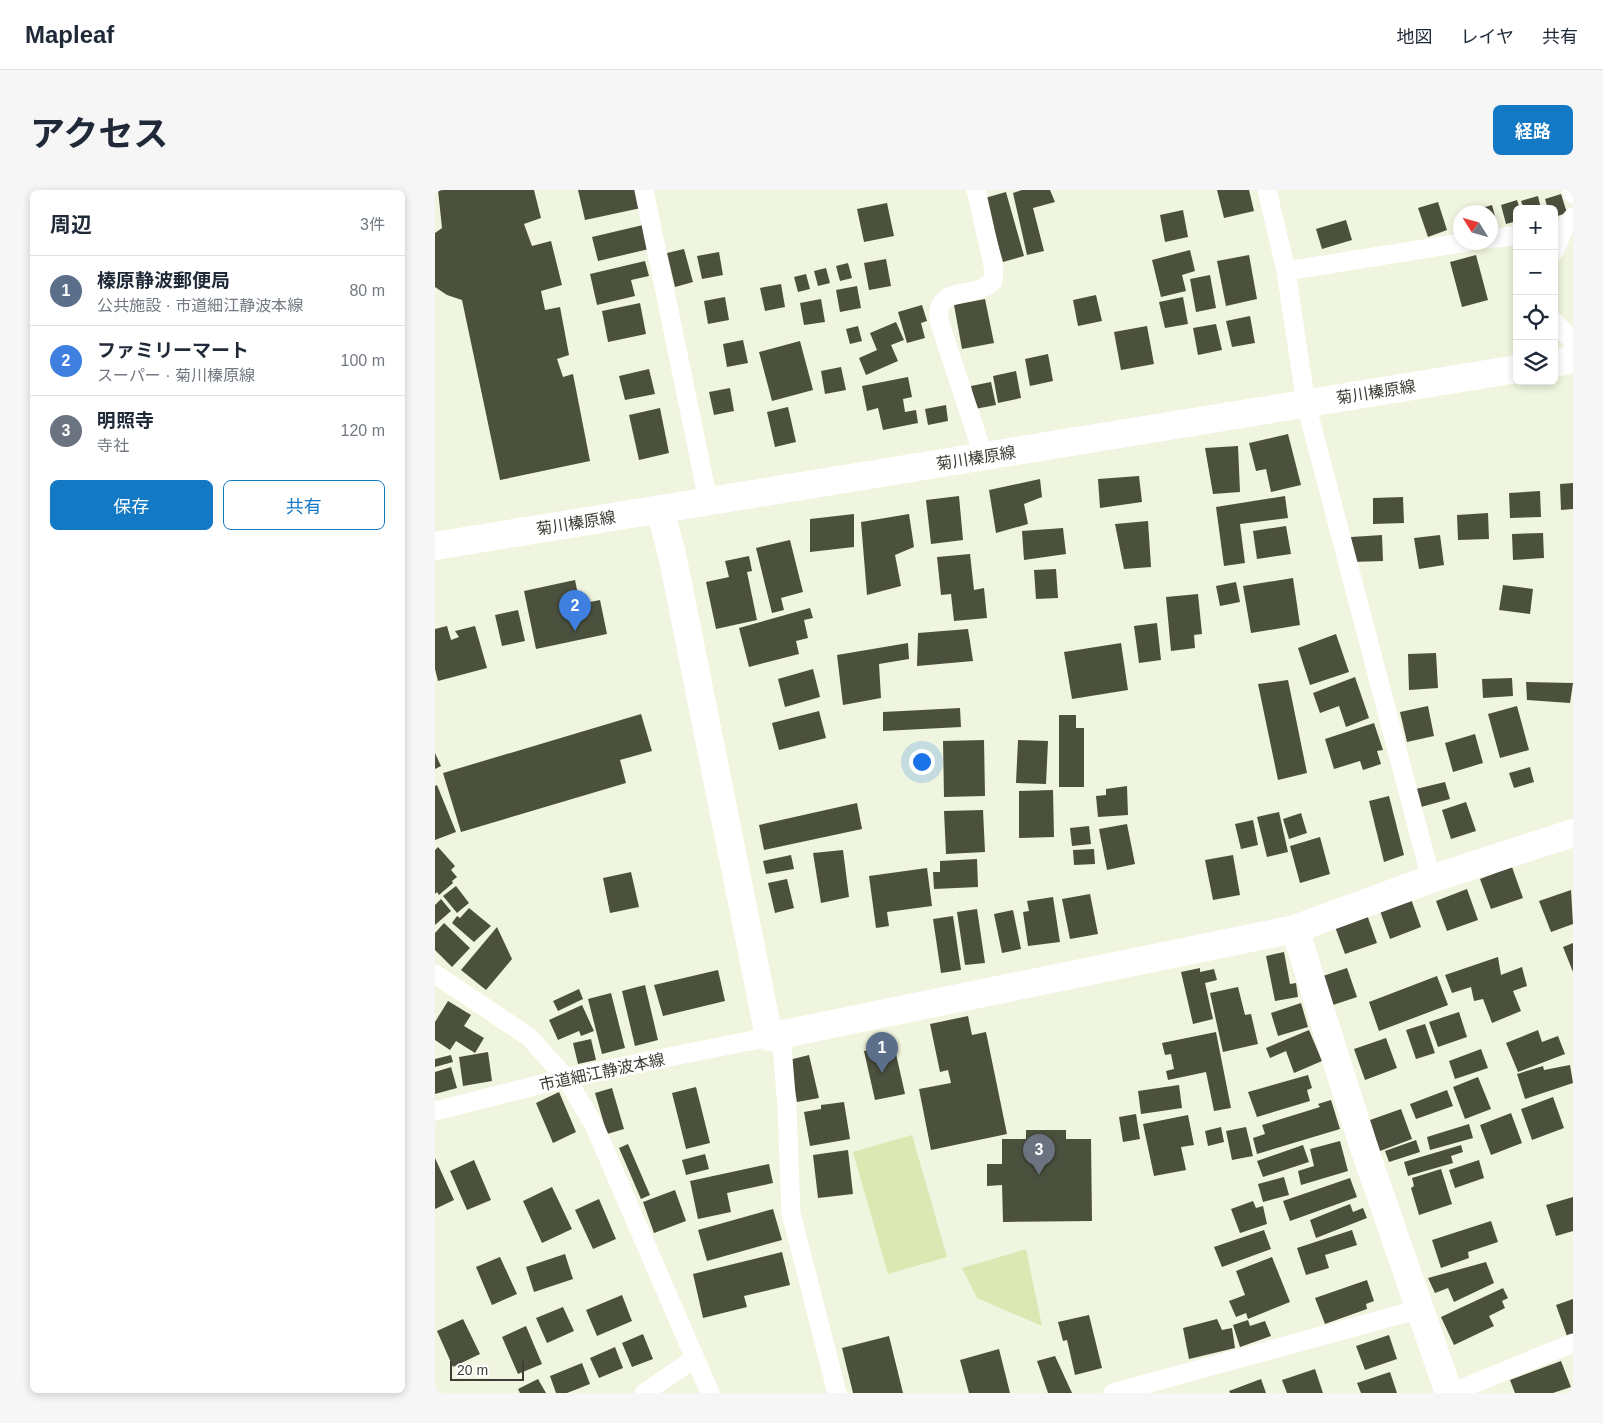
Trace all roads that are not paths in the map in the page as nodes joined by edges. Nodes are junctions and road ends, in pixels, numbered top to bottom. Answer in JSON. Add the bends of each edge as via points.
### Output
{"nodes":[{"id":1,"x":644,"y":190,"type":"edge"},
{"id":2,"x":976,"y":190,"type":"edge"},
{"id":3,"x":1267,"y":190,"type":"edge"},
{"id":4,"x":1572,"y":190,"type":"edge"},
{"id":5,"x":1573,"y":194,"type":"edge"},
{"id":6,"x":1564,"y":225,"type":"edge"},
{"id":7,"x":1513,"y":236,"type":"edge"},
{"id":8,"x":1498,"y":238,"type":"edge"},
{"id":9,"x":1453,"y":244,"type":"edge"},
{"id":10,"x":1555,"y":250,"type":"edge"},
{"id":11,"x":1286,"y":272,"type":"junction"},
{"id":12,"x":1558,"y":325,"type":"edge"},
{"id":13,"x":1573,"y":342,"type":"edge"},
{"id":14,"x":1573,"y":359,"type":"edge"},
{"id":15,"x":1558,"y":361,"type":"edge"},
{"id":16,"x":1513,"y":370,"type":"edge"},
{"id":17,"x":1306,"y":404,"type":"junction"},
{"id":18,"x":983,"y":457,"type":"junction"},
{"id":19,"x":708,"y":500,"type":"junction"},
{"id":20,"x":660,"y":510,"type":"junction"},
{"id":21,"x":435,"y":546,"type":"edge"},
{"id":22,"x":1573,"y":833,"type":"edge"},
{"id":23,"x":1431,"y":879,"type":"junction"},
{"id":24,"x":1295,"y":929,"type":"junction"},
{"id":25,"x":435,"y":974,"type":"edge"},
{"id":26,"x":775,"y":1035,"type":"junction"},
{"id":27,"x":566,"y":1078,"type":"junction"},
{"id":28,"x":435,"y":1111,"type":"edge"},
{"id":29,"x":1420,"y":1309,"type":"junction"},
{"id":30,"x":1573,"y":1343,"type":"edge"},
{"id":31,"x":694,"y":1359,"type":"junction"},
{"id":32,"x":644,"y":1393,"type":"edge"},
{"id":33,"x":710,"y":1393,"type":"edge"},
{"id":34,"x":837,"y":1393,"type":"edge"},
{"id":35,"x":1113,"y":1393,"type":"edge"},
{"id":36,"x":1450,"y":1393,"type":"edge"}],
"edges":[{"from":1,"to":19,"type":"street"},
{"from":2,"to":18,"type":"street","via":[[994,270],[993,281],[985,289],[951,296],[939,304],[938,311]]},
{"from":3,"to":11,"type":"street"},
{"from":4,"to":5,"type":"street"},
{"from":6,"to":10,"type":"street"},
{"from":7,"to":8,"type":"street"},
{"from":9,"to":11,"type":"street"},
{"from":11,"to":17,"type":"street"},
{"from":12,"to":13,"type":"street"},
{"from":14,"to":15,"type":"street"},
{"from":16,"to":17,"type":"street","name":"菊川榛原線"},
{"from":17,"to":18,"type":"street","name":"菊川榛原線"},
{"from":17,"to":23,"type":"street"},
{"from":18,"to":19,"type":"street","name":"菊川榛原線"},
{"from":19,"to":20,"type":"street","name":"菊川榛原線"},
{"from":20,"to":21,"type":"street","name":"菊川榛原線"},
{"from":20,"to":26,"type":"street"},
{"from":22,"to":23,"type":"street"},
{"from":23,"to":24,"type":"street"},
{"from":24,"to":26,"type":"street"},
{"from":24,"to":29,"type":"street","via":[[1363,1145]]},
{"from":25,"to":27,"type":"street","via":[[529,1037]]},
{"from":26,"to":27,"type":"street","name":"市道細江静波本線"},
{"from":26,"to":34,"type":"street","via":[[787,1107],[791,1213]]},
{"from":27,"to":28,"type":"street","name":"市道細江静波本線"},
{"from":27,"to":31,"type":"street","via":[[594,1125]]},
{"from":29,"to":35,"type":"street"},
{"from":29,"to":36,"type":"street"},
{"from":30,"to":36,"type":"street"},
{"from":31,"to":32,"type":"street"},
{"from":31,"to":33,"type":"street"}]}
